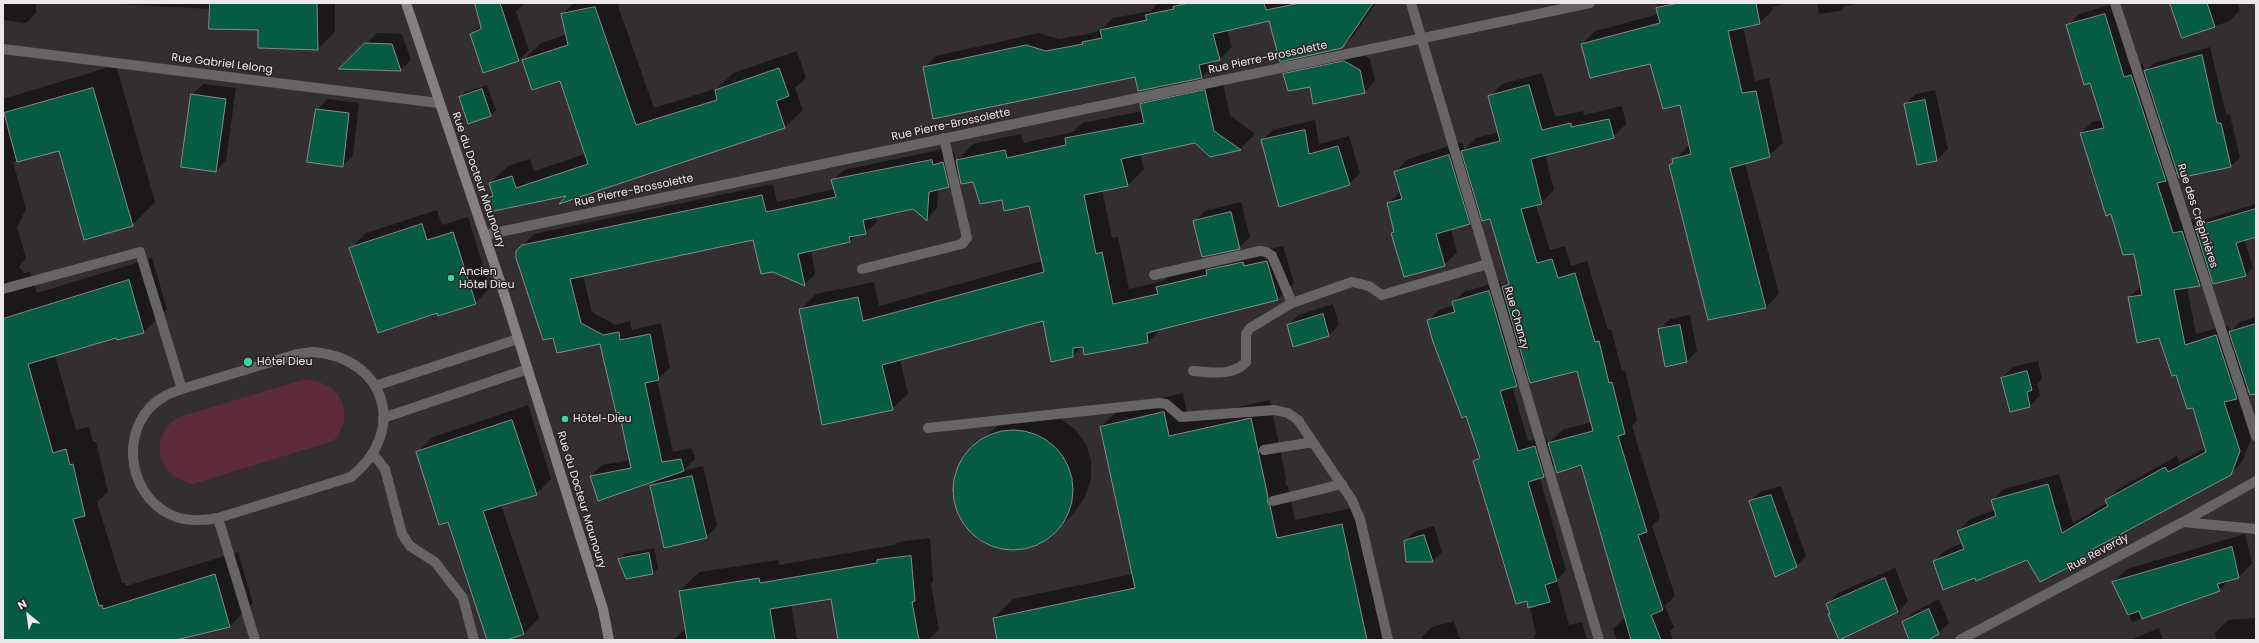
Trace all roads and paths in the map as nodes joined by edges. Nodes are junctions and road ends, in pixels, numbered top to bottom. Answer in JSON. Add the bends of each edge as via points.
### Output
{"nodes":[{"id":1,"x":406,"y":3,"type":"edge"},
{"id":2,"x":1412,"y":3,"type":"edge"},
{"id":3,"x":1590,"y":3,"type":"edge"},
{"id":4,"x":2115,"y":3,"type":"edge"},
{"id":5,"x":1421,"y":37,"type":"junction"},
{"id":6,"x":3,"y":49,"type":"edge"},
{"id":7,"x":438,"y":103,"type":"junction"},
{"id":8,"x":944,"y":138,"type":"junction"},
{"id":9,"x":485,"y":235,"type":"junction"},
{"id":10,"x":1488,"y":264,"type":"junction"},
{"id":11,"x":862,"y":269,"type":"dead end"},
{"id":12,"x":1154,"y":275,"type":"dead end"},
{"id":13,"x":3,"y":289,"type":"edge"},
{"id":14,"x":1292,"y":303,"type":"junction"},
{"id":15,"x":518,"y":339,"type":"junction"},
{"id":16,"x":528,"y":369,"type":"junction"},
{"id":17,"x":1193,"y":371,"type":"dead end"},
{"id":18,"x":374,"y":386,"type":"junction"},
{"id":19,"x":182,"y":389,"type":"junction"},
{"id":20,"x":383,"y":418,"type":"junction"},
{"id":21,"x":928,"y":428,"type":"dead end"},
{"id":22,"x":2256,"y":436,"type":"edge"},
{"id":23,"x":1313,"y":442,"type":"junction"},
{"id":24,"x":1264,"y":450,"type":"dead end"},
{"id":25,"x":374,"y":454,"type":"junction"},
{"id":26,"x":2256,"y":481,"type":"edge"},
{"id":27,"x":1342,"y":484,"type":"junction"},
{"id":28,"x":1273,"y":501,"type":"dead end"},
{"id":29,"x":218,"y":518,"type":"junction"},
{"id":30,"x":2183,"y":522,"type":"junction"},
{"id":31,"x":2256,"y":529,"type":"edge"},
{"id":32,"x":255,"y":640,"type":"edge"},
{"id":33,"x":474,"y":640,"type":"edge"},
{"id":34,"x":609,"y":640,"type":"edge"},
{"id":35,"x":1388,"y":640,"type":"edge"},
{"id":36,"x":1599,"y":640,"type":"edge"},
{"id":37,"x":1960,"y":640,"type":"edge"}],
"edges":[{"from":1,"to":7,"type":"main road","name":"Rue du Docteur Maunoury"},
{"from":2,"to":5,"type":"street","name":"Rue Chanzy"},
{"from":3,"to":5,"type":"street","name":"Rue Pierre-Brossolette"},
{"from":4,"to":22,"type":"street","name":"Rue des Crépinières"},
{"from":5,"to":8,"type":"street","name":"Rue Pierre-Brossolette"},
{"from":5,"to":10,"type":"street","name":"Rue Chanzy"},
{"from":6,"to":7,"type":"street","name":"Rue Gabriel Lelong"},
{"from":7,"to":9,"type":"main road","name":"Rue du Docteur Maunoury"},
{"from":8,"to":9,"type":"street","name":"Rue Pierre-Brossolette"},
{"from":8,"to":11,"type":"street","via":[[967,238],[962,244]]},
{"from":9,"to":15,"type":"main road","name":"Rue du Docteur Maunoury"},
{"from":10,"to":14,"type":"street","via":[[1382,295],[1369,286],[1352,282]]},
{"from":10,"to":36,"type":"street","name":"Rue Chanzy"},
{"from":12,"to":14,"type":"street","via":[[1260,251],[1266,252],[1272,256]]},
{"from":13,"to":19,"type":"street","via":[[140,252]]},
{"from":14,"to":17,"type":"street","via":[[1250,328],[1246,334],[1246,362],[1241,368],[1231,372]]},
{"from":15,"to":16,"type":"main road","name":"Rue du Docteur Maunoury"},
{"from":15,"to":18,"type":"street"},
{"from":16,"to":20,"type":"street"},
{"from":16,"to":34,"type":"main road","name":"Rue du Docteur Maunoury","via":[[603,609]]},
{"from":18,"to":19,"type":"street","via":[[358,366],[345,358],[313,352],[297,354]]},
{"from":18,"to":20,"type":"street","via":[[383,408]]},
{"from":19,"to":29,"type":"street","via":[[165,396],[152,406],[135,433],[132,449],[137,481],[146,495],[164,511],[186,520]]},
{"from":20,"to":25,"type":"street","via":[[380,440]]},
{"from":21,"to":23,"type":"street","via":[[1159,403],[1166,404],[1181,418],[1275,410],[1288,413],[1298,420]]},
{"from":23,"to":24,"type":"street"},
{"from":23,"to":27,"type":"street"},
{"from":25,"to":29,"type":"street","via":[[364,467],[351,477]]},
{"from":25,"to":33,"type":"street","via":[[385,469],[402,534],[410,546],[435,562],[463,598]]},
{"from":26,"to":30,"type":"street","name":"Rue Reverdy"},
{"from":27,"to":28,"type":"street"},
{"from":27,"to":35,"type":"street","via":[[1360,519]]},
{"from":29,"to":32,"type":"street"},
{"from":30,"to":31,"type":"street"},
{"from":30,"to":37,"type":"street","name":"Rue Reverdy"}]}
